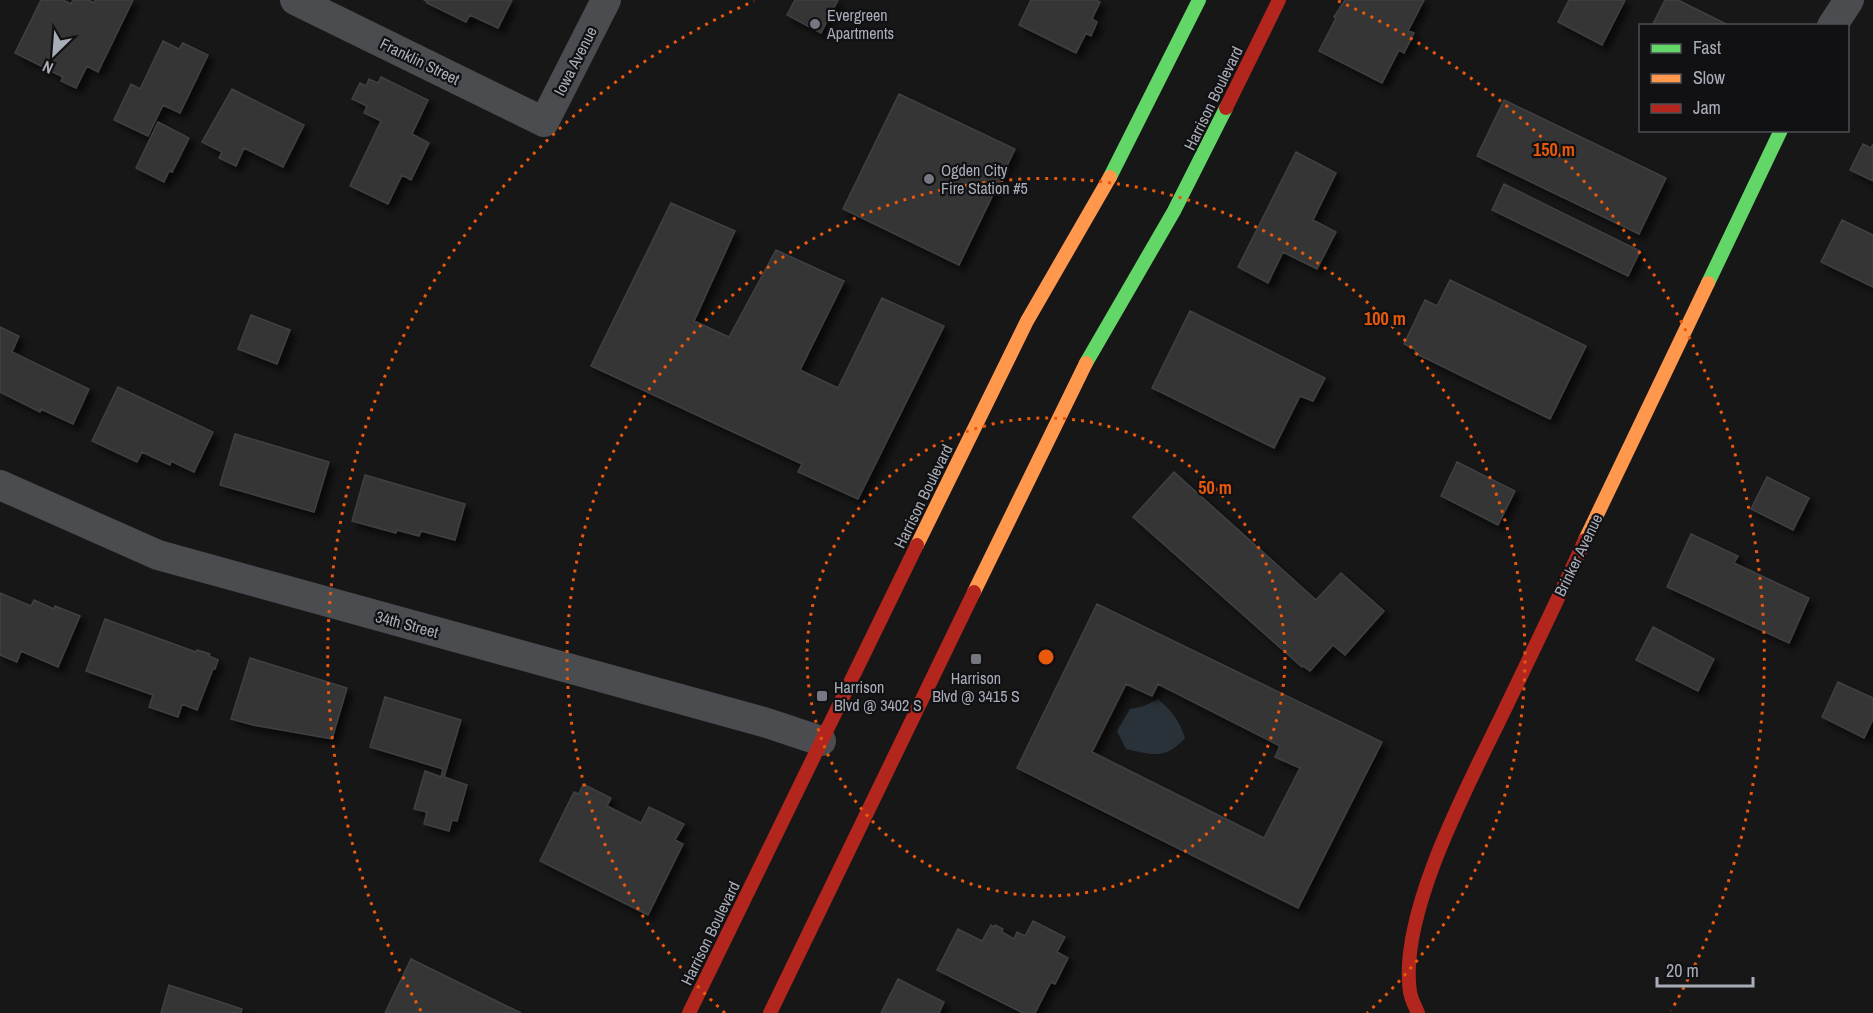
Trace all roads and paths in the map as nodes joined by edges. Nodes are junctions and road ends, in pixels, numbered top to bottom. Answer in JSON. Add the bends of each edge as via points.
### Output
{"nodes":[{"id":1,"x":295,"y":0,"type":"edge"},
{"id":2,"x":606,"y":0,"type":"edge"},
{"id":3,"x":1199,"y":0,"type":"edge"},
{"id":4,"x":1279,"y":0,"type":"edge"},
{"id":5,"x":1849,"y":0,"type":"edge"},
{"id":6,"x":1862,"y":0,"type":"edge"},
{"id":7,"x":1873,"y":5,"type":"edge"},
{"id":8,"x":1833,"y":24,"type":"edge"},
{"id":9,"x":544,"y":122,"type":"joint"},
{"id":10,"x":1780,"y":132,"type":"edge"},
{"id":11,"x":0,"y":485,"type":"edge"},
{"id":12,"x":821,"y":741,"type":"junction"},
{"id":13,"x":689,"y":1013,"type":"edge"},
{"id":14,"x":770,"y":1013,"type":"edge"},
{"id":15,"x":1418,"y":1013,"type":"edge"}],
"edges":[{"from":1,"to":9,"type":"street","name":"Franklin Street"},
{"from":2,"to":9,"type":"street","name":"Iowa Avenue"},
{"from":3,"to":12,"type":"main road","name":"Harrison Boulevard","via":[[1106,188],[1027,321]]},
{"from":4,"to":14,"type":"main road","name":"Harrison Boulevard","via":[[1174,211],[1085,365]]},
{"from":5,"to":8,"type":"street"},
{"from":6,"to":7,"type":"street"},
{"from":10,"to":15,"type":"main road","name":"Brinker Avenue","via":[[1452,820],[1425,894],[1410,954],[1410,991]]},
{"from":11,"to":12,"type":"street","name":"34th Street","via":[[158,555]]},
{"from":12,"to":13,"type":"main road","name":"Harrison Boulevard"}]}
